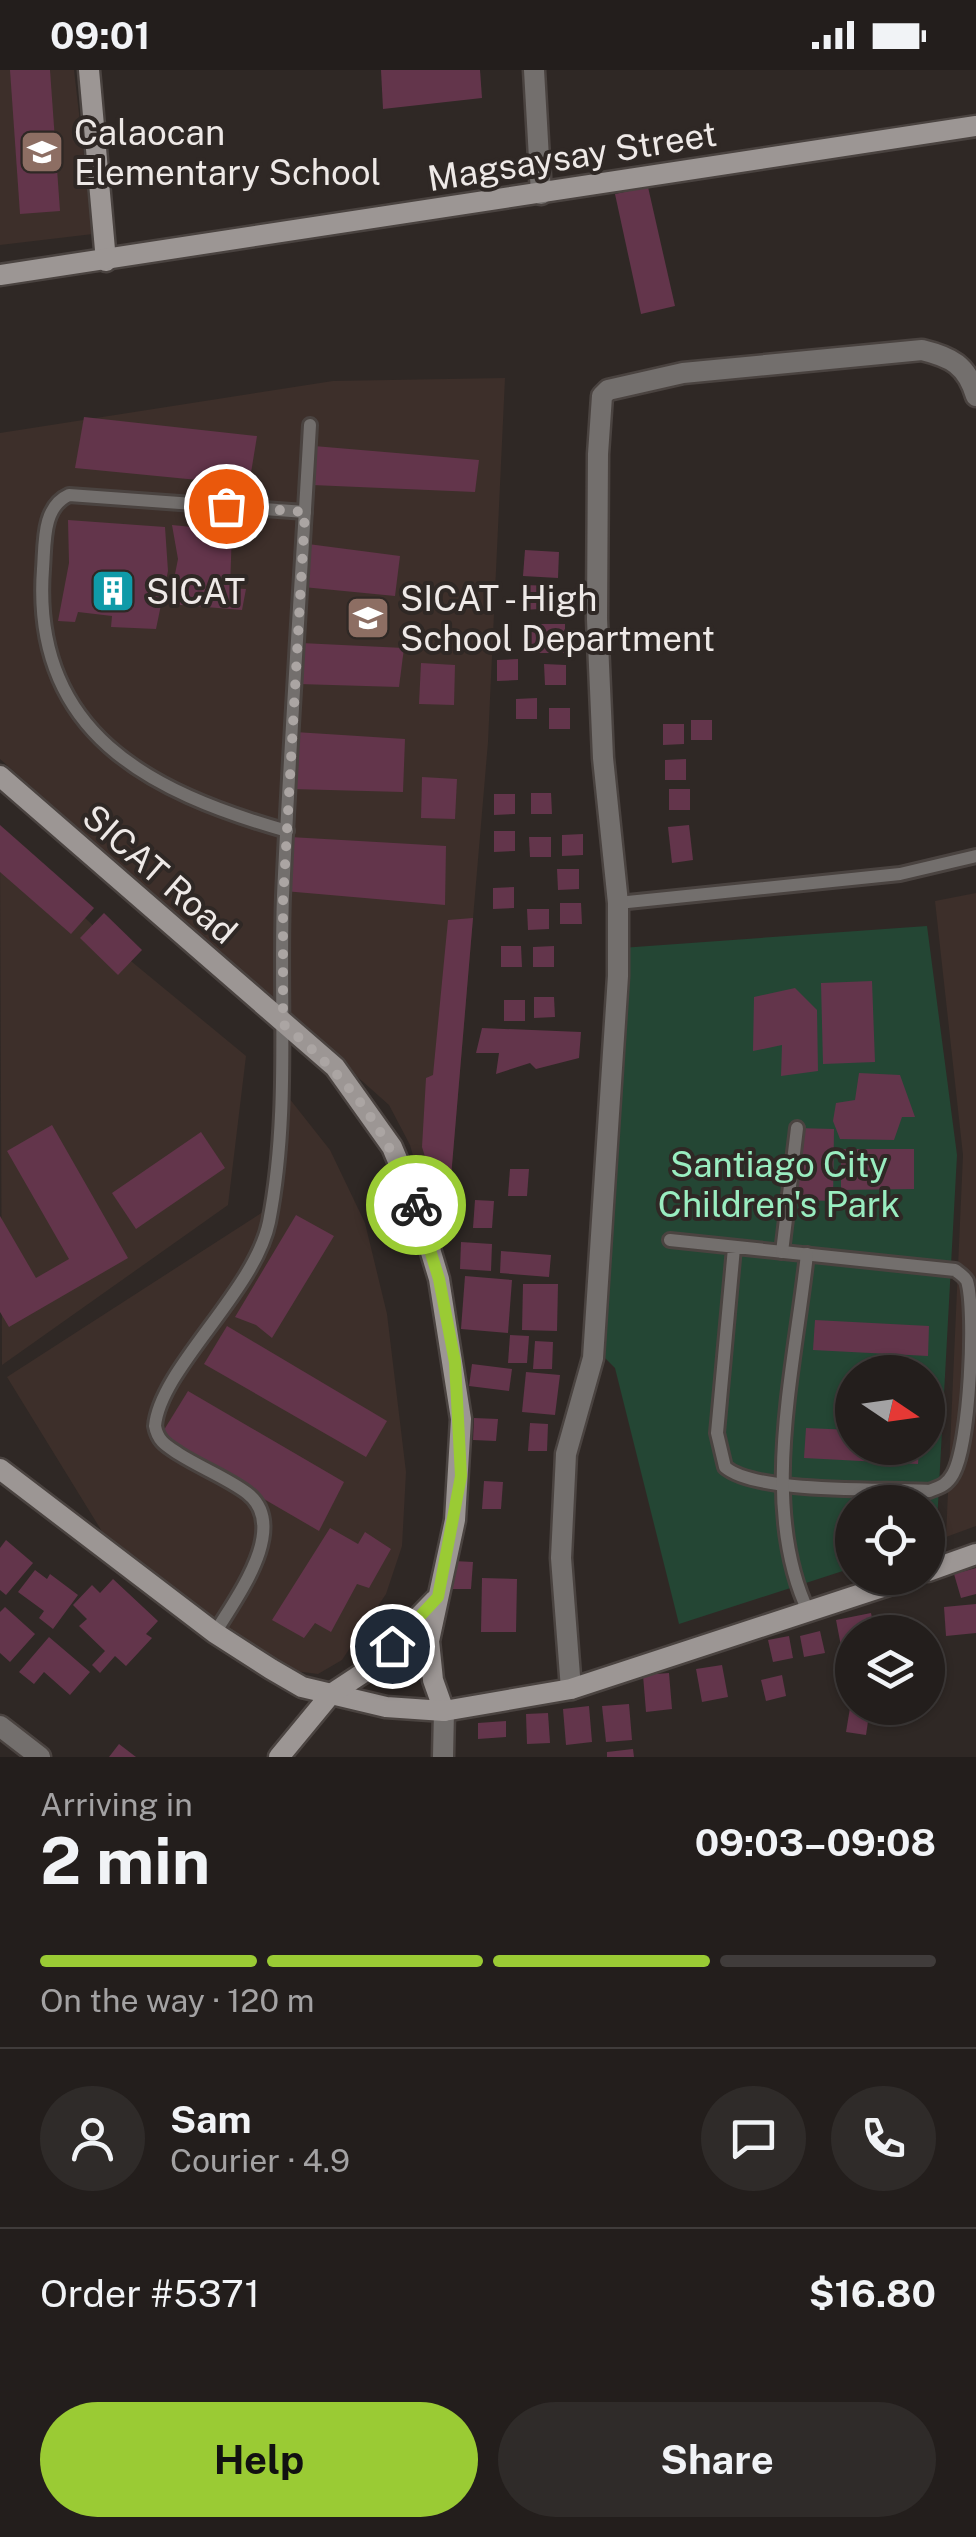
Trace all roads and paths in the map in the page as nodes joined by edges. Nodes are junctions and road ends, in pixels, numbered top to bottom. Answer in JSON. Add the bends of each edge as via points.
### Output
{"nodes":[{"id":1,"x":89,"y":70,"type":"edge"},
{"id":2,"x":534,"y":70,"type":"edge"},
{"id":3,"x":976,"y":126,"type":"edge"},
{"id":4,"x":541,"y":194,"type":"junction"},
{"id":5,"x":106,"y":260,"type":"junction"},
{"id":6,"x":0,"y":276,"type":"edge"},
{"id":7,"x":976,"y":396,"type":"edge"},
{"id":8,"x":310,"y":425,"type":"dead end"},
{"id":9,"x":305,"y":512,"type":"junction"},
{"id":10,"x":0,"y":776,"type":"edge"},
{"id":11,"x":287,"y":831,"type":"junction"},
{"id":12,"x":976,"y":856,"type":"edge"},
{"id":13,"x":618,"y":904,"type":"junction"},
{"id":14,"x":283,"y":1024,"type":"junction"},
{"id":15,"x":798,"y":1128,"type":"dead end"},
{"id":16,"x":670,"y":1240,"type":"dead end"},
{"id":17,"x":734,"y":1248,"type":"junction"},
{"id":18,"x":782,"y":1252,"type":"junction"},
{"id":19,"x":807,"y":1254,"type":"junction"},
{"id":20,"x":0,"y":1469,"type":"edge"},
{"id":21,"x":782,"y":1485,"type":"junction"},
{"id":22,"x":976,"y":1554,"type":"edge"},
{"id":23,"x":945,"y":1565,"type":"edge"},
{"id":24,"x":861,"y":1595,"type":"edge"},
{"id":25,"x":438,"y":1597,"type":"junction"},
{"id":26,"x":809,"y":1613,"type":"junction"},
{"id":27,"x":215,"y":1633,"type":"junction"},
{"id":28,"x":571,"y":1690,"type":"junction"},
{"id":29,"x":331,"y":1694,"type":"junction"},
{"id":30,"x":444,"y":1711,"type":"junction"},
{"id":31,"x":0,"y":1726,"type":"edge"},
{"id":32,"x":40,"y":1757,"type":"edge"},
{"id":33,"x":278,"y":1757,"type":"edge"},
{"id":34,"x":442,"y":1757,"type":"edge"}],
"edges":[{"from":1,"to":5,"type":"street"},
{"from":2,"to":4,"type":"street"},
{"from":3,"to":4,"type":"street","name":"Magsaysay Street"},
{"from":4,"to":5,"type":"street","name":"Magsaysay Street"},
{"from":5,"to":6,"type":"street","name":"Magsaysay Street"},
{"from":7,"to":13,"type":"street","via":[[964,367],[922,350],[684,374],[602,396],[597,619]]},
{"from":8,"to":9,"type":"lane"},
{"from":9,"to":11,"type":"lane"},
{"from":9,"to":11,"type":"lane","via":[[69,494],[48,517],[40,607],[60,687],[94,738],[146,773],[238,817]]},
{"from":10,"to":14,"type":"street","name":"SICAT Road"},
{"from":11,"to":14,"type":"lane"},
{"from":12,"to":13,"type":"lane","via":[[900,874]]},
{"from":13,"to":28,"type":"street","via":[[593,1358],[566,1454],[561,1558]]},
{"from":14,"to":25,"type":"street","name":"SICAT Road","via":[[335,1067],[392,1147],[439,1279],[461,1438]]},
{"from":14,"to":27,"type":"lane","via":[[268,1227],[246,1276],[156,1417],[164,1444],[246,1492],[265,1524],[246,1582]]},
{"from":15,"to":18,"type":"lane"},
{"from":16,"to":17,"type":"lane"},
{"from":17,"to":18,"type":"lane"},
{"from":17,"to":21,"type":"lane","via":[[719,1453],[734,1475]]},
{"from":18,"to":19,"type":"lane"},
{"from":19,"to":21,"type":"lane"},
{"from":19,"to":21,"type":"lane","via":[[937,1266],[966,1280],[973,1304],[967,1414],[955,1471],[945,1485],[929,1491]]},
{"from":20,"to":27,"type":"street"},
{"from":21,"to":26,"type":"lane","via":[[791,1576]]},
{"from":22,"to":23,"type":"street"},
{"from":24,"to":26,"type":"street"},
{"from":25,"to":29,"type":"street","via":[[366,1671]]},
{"from":25,"to":30,"type":"street","name":"SICAT Road","via":[[430,1662]]},
{"from":26,"to":28,"type":"street"},
{"from":27,"to":29,"type":"street","via":[[302,1686]]},
{"from":28,"to":30,"type":"street"},
{"from":29,"to":30,"type":"street"},
{"from":29,"to":33,"type":"street"},
{"from":30,"to":34,"type":"street"},
{"from":31,"to":32,"type":"street"}]}
